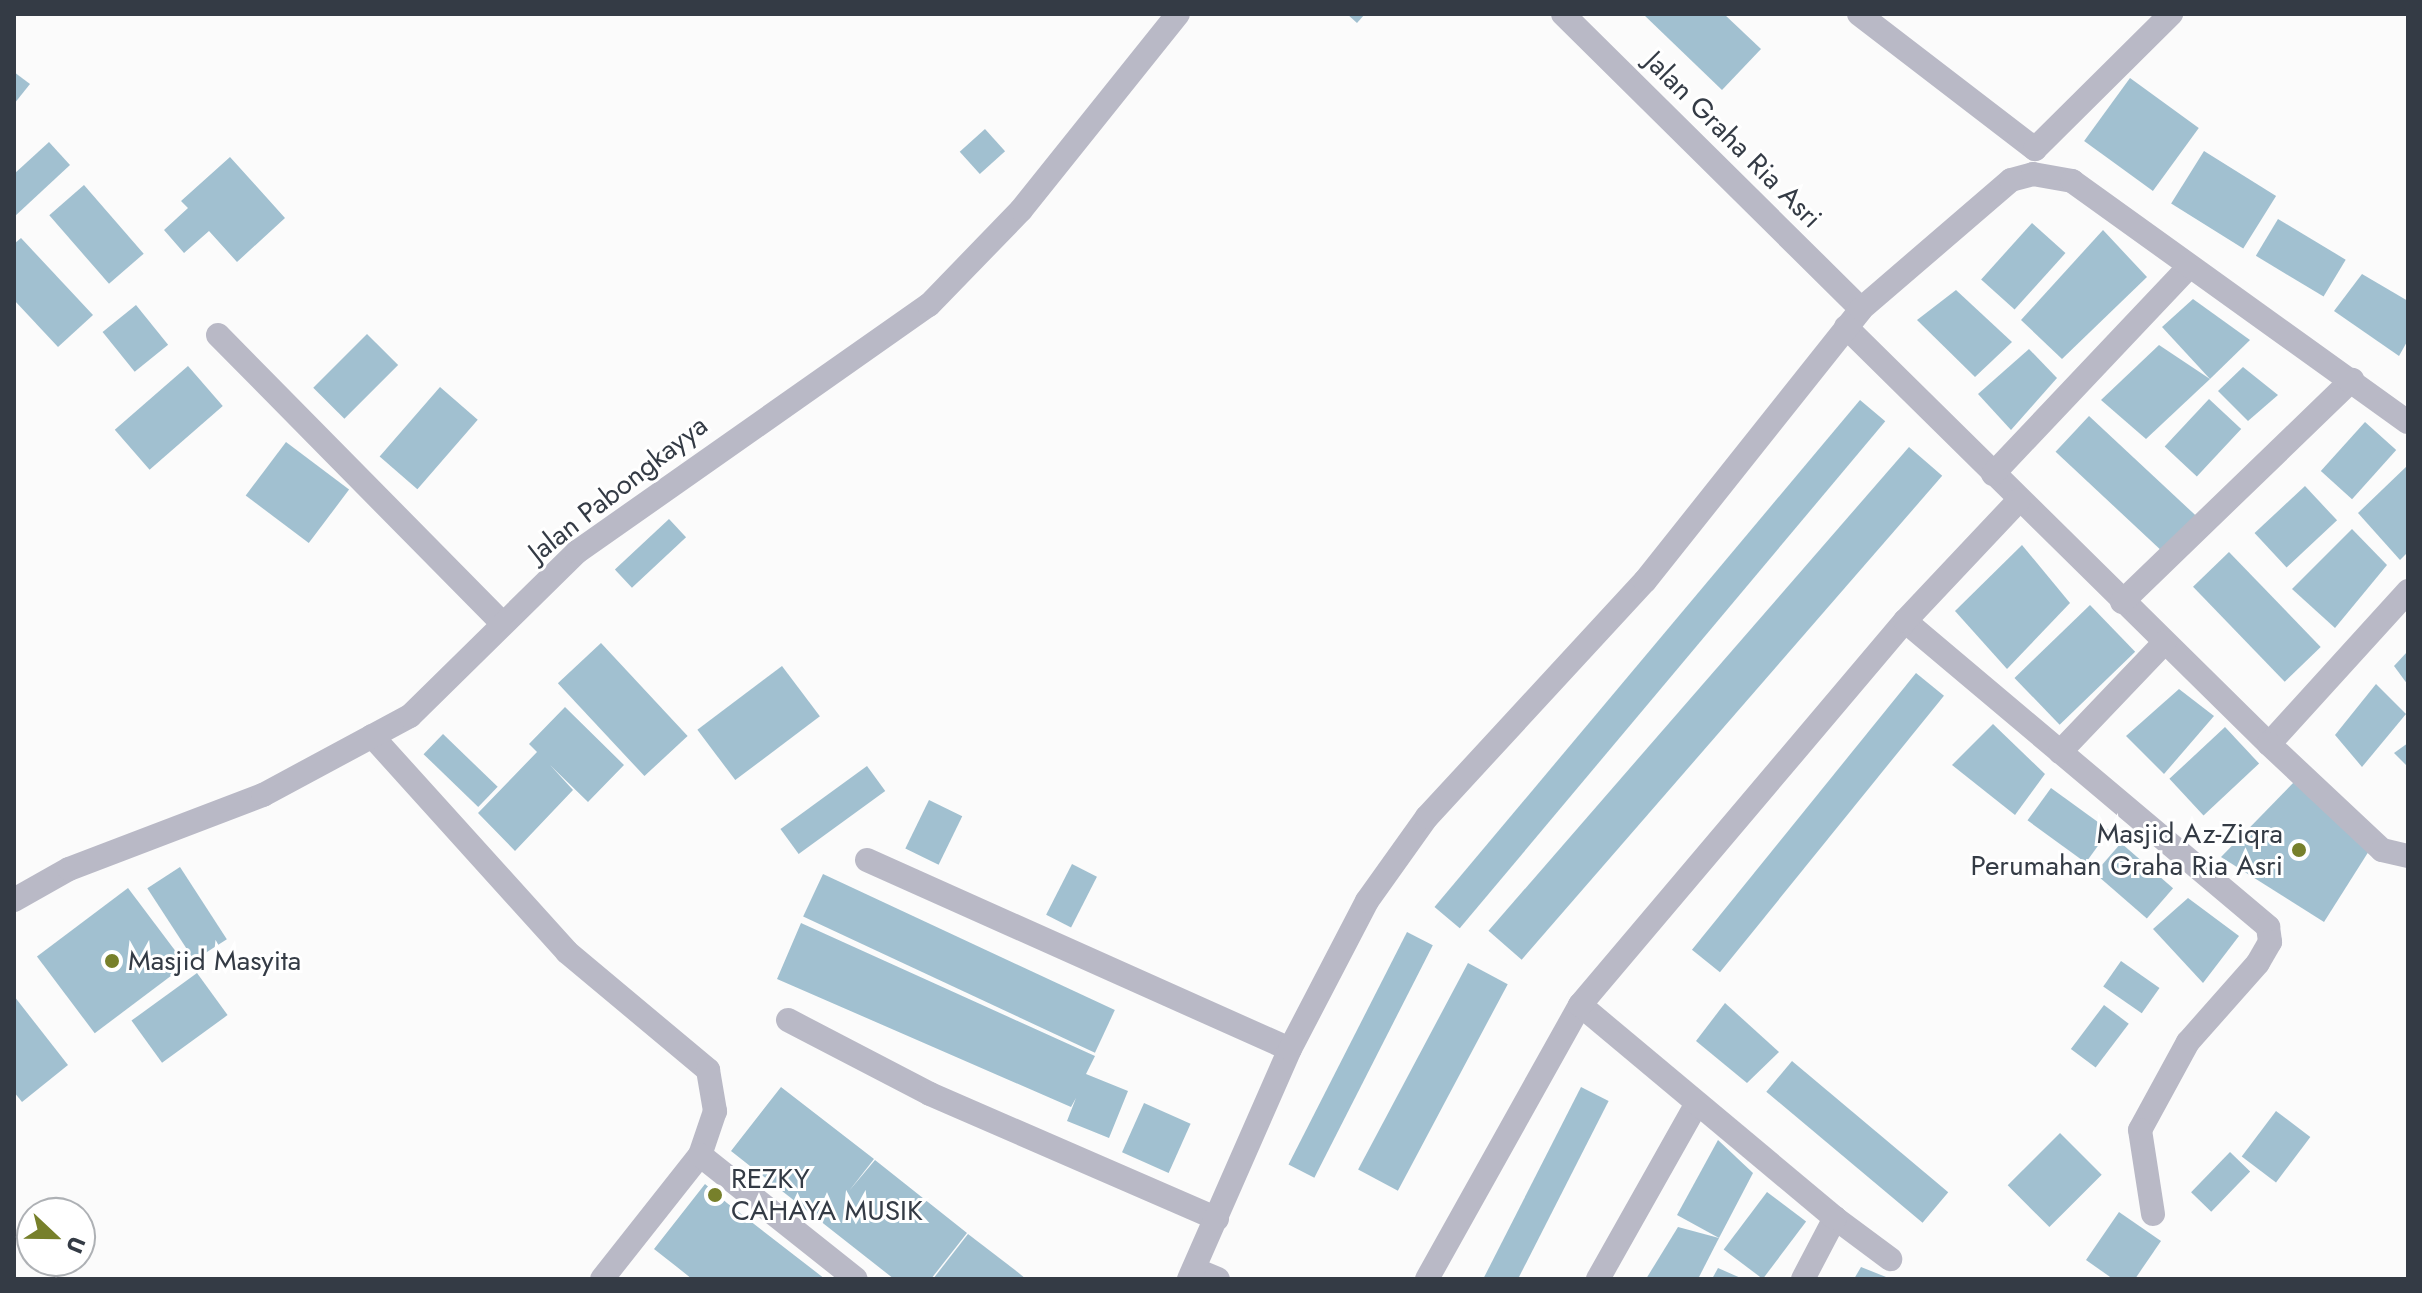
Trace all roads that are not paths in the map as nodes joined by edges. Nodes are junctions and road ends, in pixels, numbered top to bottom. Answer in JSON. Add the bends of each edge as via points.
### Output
{"nodes":[{"id":1,"x":1178,"y":14,"type":"edge"},
{"id":2,"x":1563,"y":14,"type":"edge"},
{"id":3,"x":1859,"y":14,"type":"edge"},
{"id":4,"x":2171,"y":14,"type":"edge"},
{"id":5,"x":2189,"y":267,"type":"junction"},
{"id":6,"x":1854,"y":318,"type":"junction"},
{"id":7,"x":218,"y":335,"type":"dead end"},
{"id":8,"x":2352,"y":380,"type":"junction"},
{"id":9,"x":2408,"y":422,"type":"edge"},
{"id":10,"x":1993,"y":474,"type":"junction"},
{"id":11,"x":2019,"y":500,"type":"junction"},
{"id":12,"x":2408,"y":591,"type":"edge"},
{"id":13,"x":2122,"y":602,"type":"junction"},
{"id":14,"x":1905,"y":621,"type":"junction"},
{"id":15,"x":502,"y":623,"type":"junction"},
{"id":16,"x":2164,"y":643,"type":"junction"},
{"id":17,"x":372,"y":736,"type":"junction"},
{"id":18,"x":2269,"y":744,"type":"junction"},
{"id":19,"x":2060,"y":752,"type":"junction"},
{"id":20,"x":2408,"y":856,"type":"edge"},
{"id":21,"x":867,"y":860,"type":"dead end"},
{"id":22,"x":14,"y":900,"type":"edge"},
{"id":23,"x":1580,"y":1005,"type":"junction"},
{"id":24,"x":788,"y":1020,"type":"dead end"},
{"id":25,"x":1290,"y":1049,"type":"junction"},
{"id":26,"x":1696,"y":1105,"type":"junction"},
{"id":27,"x":700,"y":1155,"type":"junction"},
{"id":28,"x":2153,"y":1214,"type":"dead end"},
{"id":29,"x":1835,"y":1218,"type":"junction"},
{"id":30,"x":1217,"y":1219,"type":"junction"},
{"id":31,"x":1890,"y":1259,"type":"dead end"},
{"id":32,"x":1192,"y":1274,"type":"edge"},
{"id":33,"x":602,"y":1279,"type":"edge"},
{"id":34,"x":856,"y":1279,"type":"edge"},
{"id":35,"x":1218,"y":1279,"type":"edge"},
{"id":36,"x":1427,"y":1279,"type":"edge"},
{"id":37,"x":1598,"y":1279,"type":"edge"},
{"id":38,"x":1803,"y":1279,"type":"edge"}],
"edges":[{"from":1,"to":15,"type":"street","name":"Jalan Pabongkayya","via":[[1021,210],[929,305],[577,552]]},
{"from":2,"to":6,"type":"street","name":"Jalan Graha Ria Asri"},
{"from":3,"to":4,"type":"street","via":[[2035,149]]},
{"from":5,"to":6,"type":"street","via":[[2072,181],[2033,174],[2011,180]]},
{"from":5,"to":8,"type":"street"},
{"from":5,"to":10,"type":"street"},
{"from":6,"to":10,"type":"street","name":"Jalan Graha Ria Asri"},
{"from":6,"to":25,"type":"street","via":[[1645,581],[1427,817],[1367,901]]},
{"from":7,"to":15,"type":"street"},
{"from":8,"to":9,"type":"street"},
{"from":8,"to":13,"type":"street"},
{"from":10,"to":11,"type":"street","name":"Jalan Graha Ria Asri"},
{"from":11,"to":13,"type":"street","name":"Jalan Graha Ria Asri"},
{"from":11,"to":14,"type":"street"},
{"from":12,"to":18,"type":"street"},
{"from":13,"to":16,"type":"street","name":"Jalan Graha Ria Asri"},
{"from":14,"to":19,"type":"street"},
{"from":14,"to":23,"type":"street"},
{"from":15,"to":17,"type":"street","name":"Jalan Pabongkayya","via":[[410,716]]},
{"from":16,"to":18,"type":"street","name":"Jalan Graha Ria Asri"},
{"from":16,"to":19,"type":"street"},
{"from":17,"to":22,"type":"street","name":"Jalan Pabongkayya","via":[[263,795],[69,869]]},
{"from":17,"to":27,"type":"street","via":[[567,952],[708,1070],[715,1111]]},
{"from":18,"to":20,"type":"street","name":"Jalan Graha Ria Asri","via":[[2382,850]]},
{"from":19,"to":28,"type":"street","via":[[2268,927],[2270,942],[2258,963],[2188,1042],[2140,1130]]},
{"from":21,"to":25,"type":"street"},
{"from":23,"to":26,"type":"street"},
{"from":23,"to":36,"type":"street"},
{"from":24,"to":30,"type":"street","via":[[930,1094]]},
{"from":25,"to":30,"type":"street"},
{"from":26,"to":29,"type":"street"},
{"from":26,"to":37,"type":"street"},
{"from":27,"to":33,"type":"street"},
{"from":27,"to":34,"type":"street"},
{"from":29,"to":31,"type":"street"},
{"from":29,"to":38,"type":"street"},
{"from":30,"to":32,"type":"street"},
{"from":32,"to":35,"type":"street"}]}
